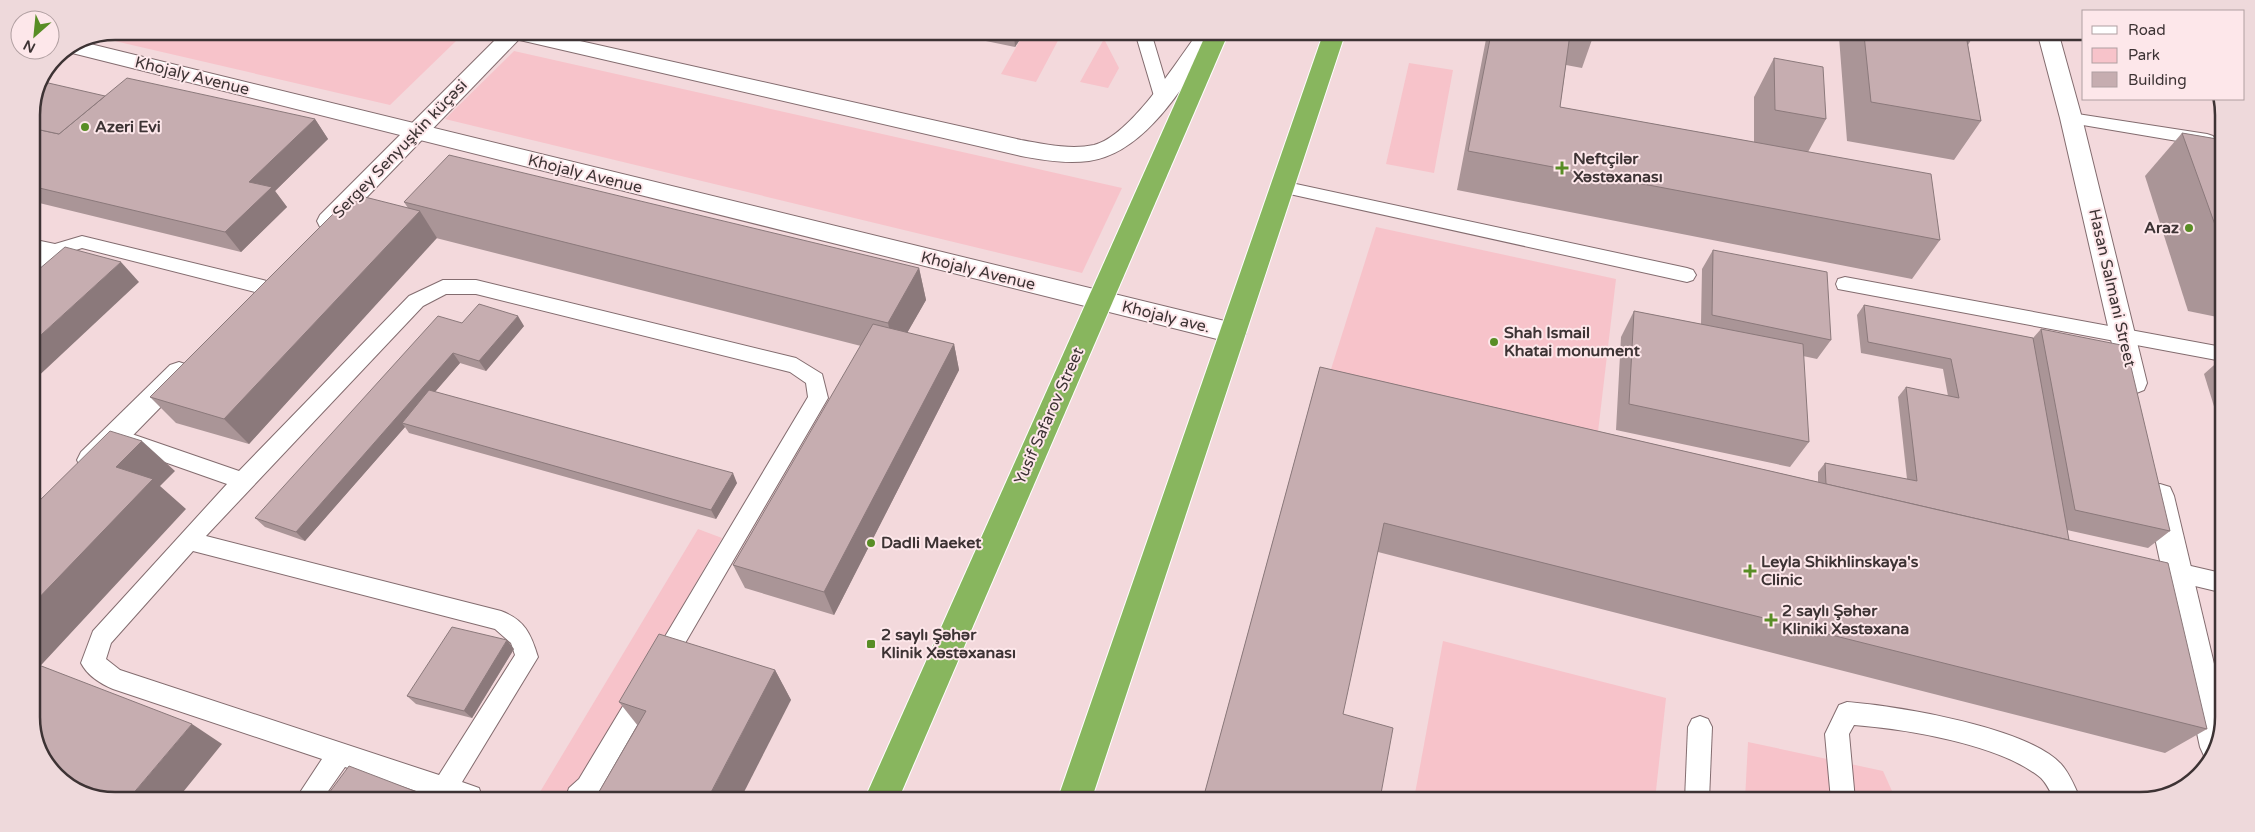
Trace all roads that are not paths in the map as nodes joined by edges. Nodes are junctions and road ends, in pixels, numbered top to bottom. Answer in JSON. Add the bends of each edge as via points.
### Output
{"nodes":[{"id":1,"x":504,"y":40,"type":"edge"},
{"id":2,"x":547,"y":40,"type":"edge"},
{"id":3,"x":1145,"y":40,"type":"edge"},
{"id":4,"x":1203,"y":40,"type":"edge"},
{"id":5,"x":1214,"y":40,"type":"edge"},
{"id":6,"x":1332,"y":40,"type":"edge"},
{"id":7,"x":2049,"y":40,"type":"edge"},
{"id":8,"x":81,"y":49,"type":"edge"},
{"id":9,"x":1162,"y":96,"type":"junction"},
{"id":10,"x":2071,"y":118,"type":"junction"},
{"id":11,"x":417,"y":132,"type":"junction"},
{"id":12,"x":2215,"y":141,"type":"edge"},
{"id":13,"x":1282,"y":188,"type":"junction"},
{"id":14,"x":311,"y":239,"type":"edge"},
{"id":15,"x":40,"y":247,"type":"edge"},
{"id":16,"x":55,"y":250,"type":"junction"},
{"id":17,"x":40,"y":263,"type":"edge"},
{"id":18,"x":1688,"y":275,"type":"dead end"},
{"id":19,"x":270,"y":280,"type":"joint"},
{"id":20,"x":1845,"y":284,"type":"dead end"},
{"id":21,"x":1100,"y":301,"type":"junction"},
{"id":22,"x":243,"y":307,"type":"edge"},
{"id":23,"x":1233,"y":333,"type":"junction"},
{"id":24,"x":2123,"y":336,"type":"junction"},
{"id":25,"x":2215,"y":353,"type":"edge"},
{"id":26,"x":196,"y":355,"type":"edge"},
{"id":27,"x":2141,"y":411,"type":"edge"},
{"id":28,"x":115,"y":436,"type":"junction"},
{"id":29,"x":2154,"y":468,"type":"edge"},
{"id":30,"x":73,"y":478,"type":"edge"},
{"id":31,"x":243,"y":481,"type":"junction"},
{"id":32,"x":189,"y":542,"type":"junction"},
{"id":33,"x":2215,"y":582,"type":"edge"},
{"id":34,"x":2175,"y":586,"type":"junction"},
{"id":35,"x":1700,"y":727,"type":"dead end"},
{"id":36,"x":2213,"y":733,"type":"edge"},
{"id":37,"x":341,"y":754,"type":"junction"},
{"id":38,"x":444,"y":788,"type":"junction"},
{"id":39,"x":313,"y":792,"type":"edge"},
{"id":40,"x":456,"y":792,"type":"edge"},
{"id":41,"x":583,"y":792,"type":"edge"},
{"id":42,"x":885,"y":792,"type":"edge"},
{"id":43,"x":1077,"y":792,"type":"edge"},
{"id":44,"x":1697,"y":792,"type":"edge"},
{"id":45,"x":1842,"y":792,"type":"edge"},
{"id":46,"x":2063,"y":792,"type":"edge"}],
"edges":[{"from":1,"to":11,"type":"main road","name":"Sergey Senyuşkin küçəsi"},
{"from":2,"to":9,"type":"main road","via":[[1048,152],[1093,153],[1112,147],[1128,135]]},
{"from":3,"to":9,"type":"lane"},
{"from":4,"to":9,"type":"main road"},
{"from":5,"to":21,"type":"highway","name":"Yusif Safarov Street"},
{"from":6,"to":13,"type":"highway"},
{"from":7,"to":10,"type":"main road","name":"Hasan Salmani Street"},
{"from":8,"to":11,"type":"main road","name":"Khojaly Avenue"},
{"from":10,"to":12,"type":"lane"},
{"from":10,"to":24,"type":"main road","name":"Hasan Salmani Street"},
{"from":11,"to":14,"type":"main road","name":"Sergey Senyuşkin küçəsi"},
{"from":11,"to":21,"type":"main road","name":"Khojaly Avenue"},
{"from":13,"to":18,"type":"lane"},
{"from":13,"to":23,"type":"highway"},
{"from":15,"to":16,"type":"lane"},
{"from":16,"to":17,"type":"lane"},
{"from":16,"to":19,"type":"lane","via":[[82,242]]},
{"from":19,"to":22,"type":"main road"},
{"from":20,"to":24,"type":"lane"},
{"from":21,"to":23,"type":"main road","name":"Khojaly ave."},
{"from":21,"to":42,"type":"highway","name":"Yusif Safarov Street"},
{"from":23,"to":43,"type":"highway"},
{"from":24,"to":25,"type":"lane"},
{"from":24,"to":27,"type":"main road","name":"Hasan Salmani Street"},
{"from":26,"to":28,"type":"main road"},
{"from":28,"to":30,"type":"main road"},
{"from":28,"to":31,"type":"lane"},
{"from":29,"to":34,"type":"main road"},
{"from":31,"to":32,"type":"lane"},
{"from":31,"to":41,"type":"lane","via":[[416,302],[443,287],[476,287],[796,366],[815,379],[818,398]]},
{"from":32,"to":37,"type":"lane","via":[[101,638],[93,663],[113,678]]},
{"from":32,"to":38,"type":"lane","via":[[501,620],[521,637],[527,657]]},
{"from":33,"to":34,"type":"lane"},
{"from":34,"to":36,"type":"main road"},
{"from":35,"to":44,"type":"lane"},
{"from":37,"to":38,"type":"lane"},
{"from":37,"to":39,"type":"lane"},
{"from":38,"to":40,"type":"lane"},
{"from":45,"to":46,"type":"lane","via":[[1837,734],[1847,713],[1885,716],[1967,734],[2015,749],[2050,771]]}]}
